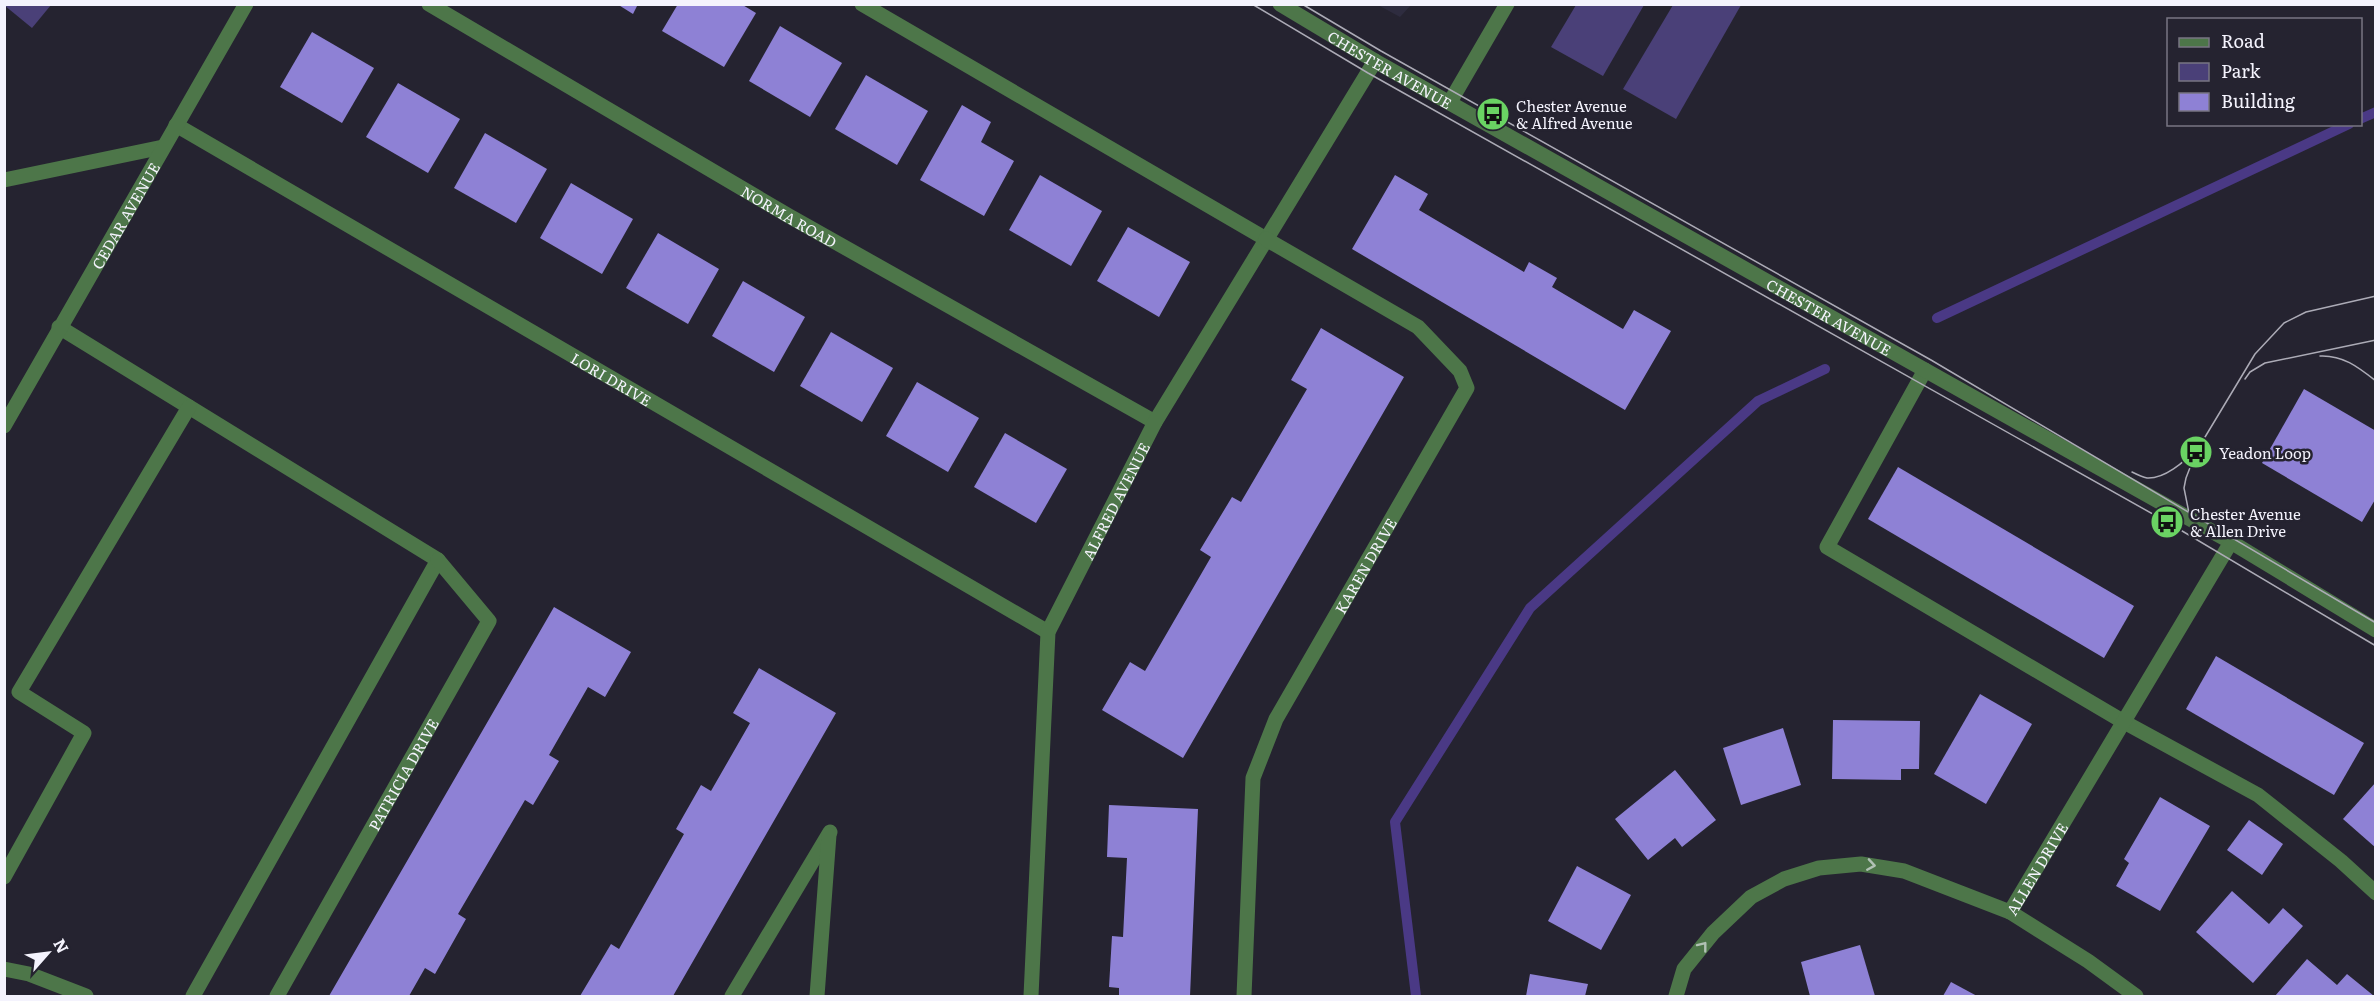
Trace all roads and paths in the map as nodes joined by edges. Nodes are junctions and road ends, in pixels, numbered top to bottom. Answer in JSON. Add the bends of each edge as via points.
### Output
{"nodes":[{"id":1,"x":246,"y":4,"type":"edge"},
{"id":2,"x":429,"y":4,"type":"edge"},
{"id":3,"x":862,"y":4,"type":"edge"},
{"id":4,"x":1280,"y":4,"type":"edge"},
{"id":5,"x":1507,"y":4,"type":"edge"},
{"id":6,"x":1375,"y":60,"type":"junction"},
{"id":7,"x":1450,"y":102,"type":"junction"},
{"id":8,"x":176,"y":125,"type":"junction"},
{"id":9,"x":163,"y":147,"type":"junction"},
{"id":10,"x":4,"y":180,"type":"edge"},
{"id":11,"x":1266,"y":239,"type":"junction"},
{"id":12,"x":59,"y":327,"type":"junction"},
{"id":13,"x":1925,"y":370,"type":"junction"},
{"id":14,"x":189,"y":407,"type":"junction"},
{"id":15,"x":1155,"y":422,"type":"junction"},
{"id":16,"x":4,"y":426,"type":"edge"},
{"id":17,"x":2231,"y":542,"type":"junction"},
{"id":18,"x":438,"y":560,"type":"junction"},
{"id":19,"x":2376,"y":630,"type":"edge"},
{"id":20,"x":1048,"y":632,"type":"junction"},
{"id":21,"x":12,"y":689,"type":"edge"},
{"id":22,"x":2124,"y":722,"type":"junction"},
{"id":23,"x":4,"y":877,"type":"edge"},
{"id":24,"x":2376,"y":893,"type":"edge"},
{"id":25,"x":2010,"y":912,"type":"junction"},
{"id":26,"x":4,"y":969,"type":"edge"},
{"id":27,"x":86,"y":996,"type":"edge"},
{"id":28,"x":193,"y":996,"type":"edge"},
{"id":29,"x":277,"y":996,"type":"edge"},
{"id":30,"x":732,"y":996,"type":"edge"},
{"id":31,"x":817,"y":996,"type":"edge"},
{"id":32,"x":1031,"y":996,"type":"edge"},
{"id":33,"x":1244,"y":996,"type":"edge"},
{"id":34,"x":1676,"y":996,"type":"edge"},
{"id":35,"x":2136,"y":996,"type":"edge"}],
"edges":[{"from":1,"to":8,"type":"street","name":"CEDAR AVENUE"},
{"from":2,"to":15,"type":"street","name":"NORMA ROAD","via":[[789,216]]},
{"from":3,"to":11,"type":"street"},
{"from":4,"to":6,"type":"street","name":"CHESTER AVENUE"},
{"from":5,"to":7,"type":"street"},
{"from":6,"to":7,"type":"street","name":"CHESTER AVENUE"},
{"from":6,"to":11,"type":"street","name":"ALFRED AVENUE"},
{"from":7,"to":13,"type":"street","name":"CHESTER AVENUE"},
{"from":8,"to":9,"type":"street","name":"CEDAR AVENUE"},
{"from":8,"to":20,"type":"street","name":"LORI DRIVE"},
{"from":9,"to":10,"type":"street"},
{"from":9,"to":12,"type":"street","name":"CEDAR AVENUE"},
{"from":11,"to":15,"type":"street","name":"ALFRED AVENUE"},
{"from":11,"to":33,"type":"street","name":"KAREN DRIVE","via":[[1418,327],[1460,371],[1467,388],[1276,719],[1253,778]]},
{"from":12,"to":14,"type":"street"},
{"from":12,"to":16,"type":"street","name":"CEDAR AVENUE"},
{"from":13,"to":17,"type":"street","name":"CHESTER AVENUE"},
{"from":13,"to":22,"type":"street","via":[[1827,547]]},
{"from":14,"to":18,"type":"street"},
{"from":14,"to":21,"type":"street"},
{"from":15,"to":20,"type":"street","name":"ALFRED AVENUE"},
{"from":17,"to":19,"type":"street","name":"CHESTER AVENUE"},
{"from":17,"to":22,"type":"street","name":"ALLEN DRIVE"},
{"from":18,"to":28,"type":"street"},
{"from":18,"to":29,"type":"street","name":"PATRICIA DRIVE","via":[[489,621]]},
{"from":20,"to":32,"type":"street","name":"ALFRED AVENUE"},
{"from":21,"to":23,"type":"street","via":[[84,734]]},
{"from":22,"to":24,"type":"street","via":[[2258,795]]},
{"from":22,"to":25,"type":"street","name":"ALLEN DRIVE"},
{"from":34,"to":25,"type":"street","name":"ALLEN DRIVE","one_way":true,"via":[[1684,969],[1713,933],[1751,897],[1784,879],[1819,868],[1861,864],[1904,871]]},
{"from":25,"to":35,"type":"street"},
{"from":26,"to":27,"type":"street","via":[[29,974]]},
{"from":30,"to":31,"type":"street","via":[[830,832]]}]}
